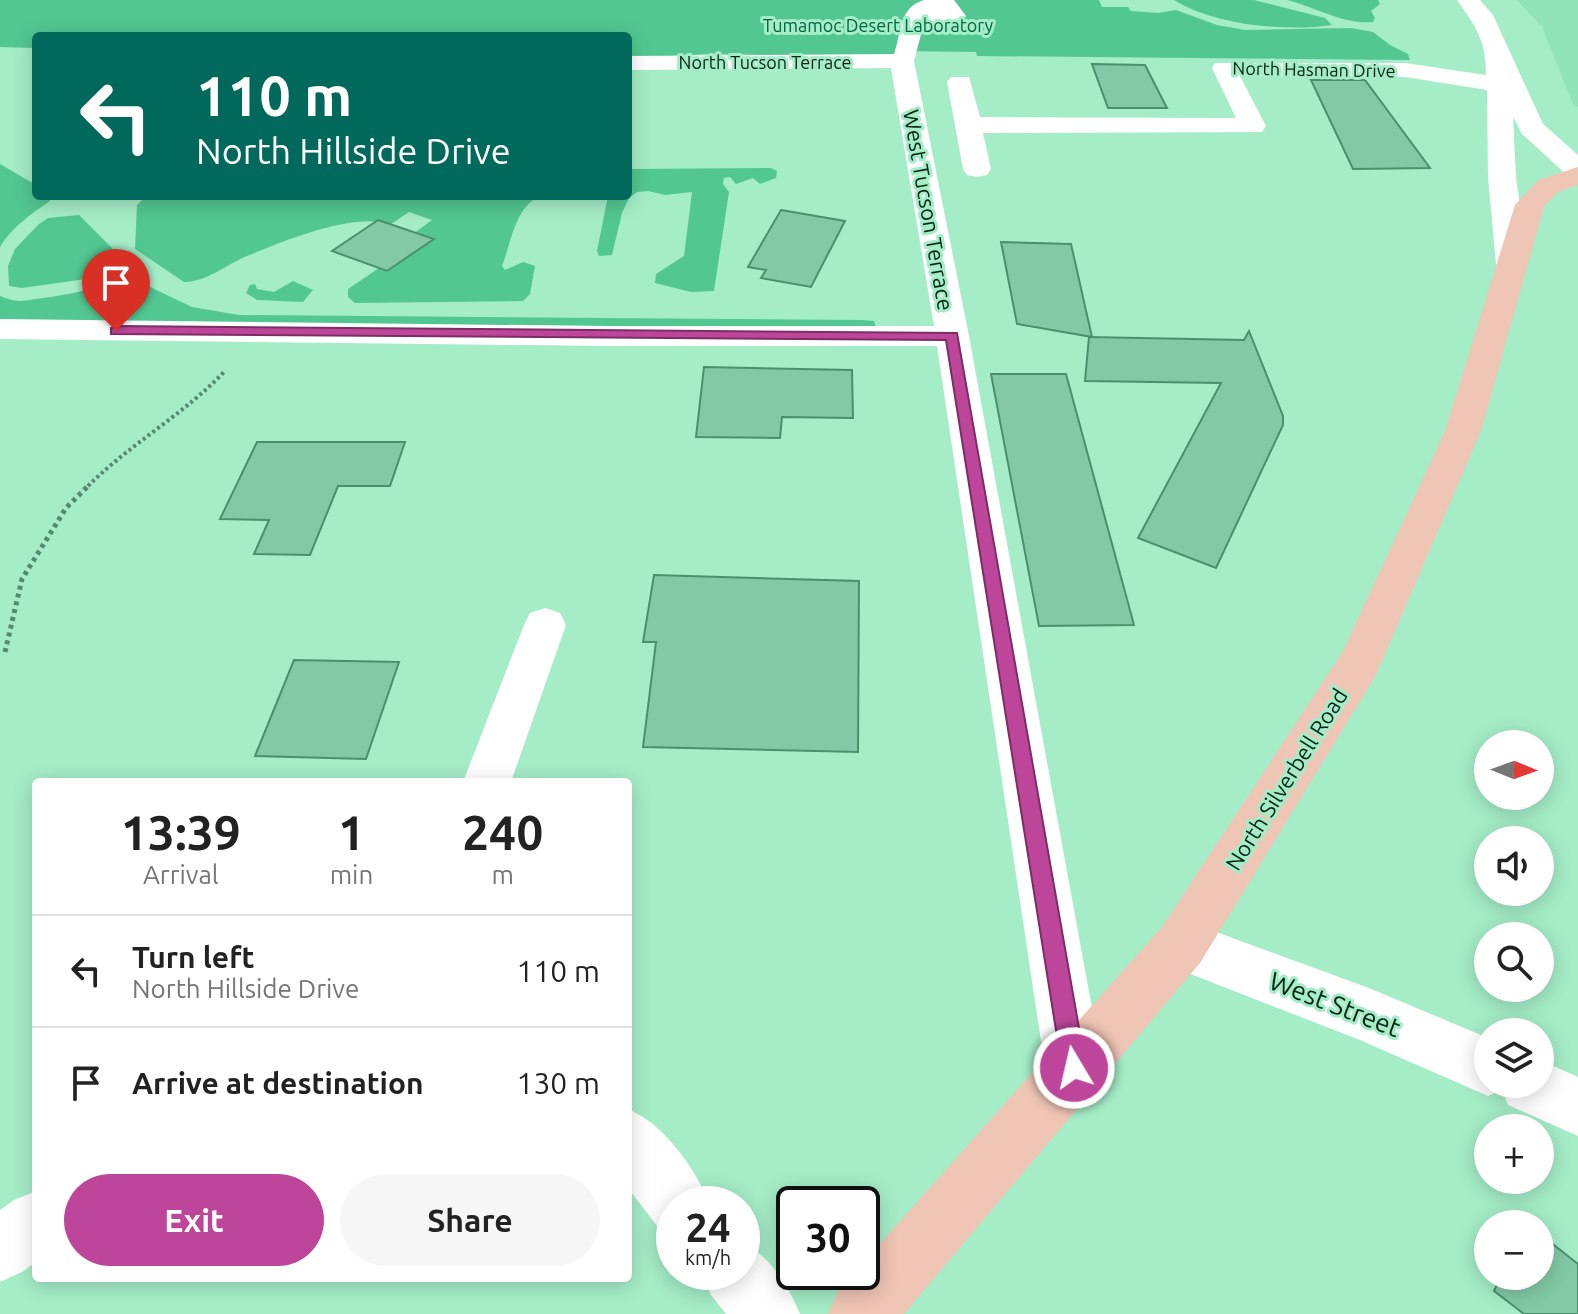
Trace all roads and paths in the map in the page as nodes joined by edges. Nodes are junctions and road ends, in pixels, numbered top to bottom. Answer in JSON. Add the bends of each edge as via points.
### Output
{"nodes":[{"id":1,"x":1468,"y":0,"type":"edge"},
{"id":2,"x":914,"y":21,"type":"dead end"},
{"id":3,"x":902,"y":61,"type":"junction"},
{"id":4,"x":632,"y":63,"type":"edge"},
{"id":5,"x":960,"y":82,"type":"dead end"},
{"id":6,"x":1505,"y":85,"type":"junction"},
{"id":7,"x":970,"y":125,"type":"junction"},
{"id":8,"x":977,"y":169,"type":"dead end"},
{"id":9,"x":1578,"y":173,"type":"edge"},
{"id":10,"x":1512,"y":264,"type":"junction"},
{"id":11,"x":0,"y":329,"type":"edge"},
{"id":12,"x":260,"y":333,"type":"junction"},
{"id":13,"x":952,"y":336,"type":"junction"},
{"id":14,"x":545,"y":625,"type":"dead end"},
{"id":15,"x":5,"y":652,"type":"dead end"},
{"id":16,"x":488,"y":778,"type":"edge"},
{"id":17,"x":1181,"y":945,"type":"junction"},
{"id":18,"x":1474,"y":1061,"type":"edge"},
{"id":19,"x":1074,"y":1068,"type":"junction"},
{"id":20,"x":632,"y":1144,"type":"edge"},
{"id":21,"x":665,"y":1186,"type":"edge"},
{"id":22,"x":32,"y":1225,"type":"edge"},
{"id":23,"x":0,"y":1250,"type":"edge"},
{"id":24,"x":748,"y":1290,"type":"edge"},
{"id":25,"x":767,"y":1314,"type":"edge"},
{"id":26,"x":861,"y":1314,"type":"edge"}],
"edges":[{"from":1,"to":6,"type":"street","via":[[1485,20]]},
{"from":2,"to":3,"type":"street"},
{"from":3,"to":4,"type":"street","name":"North Tucson Terrace"},
{"from":3,"to":13,"type":"street","name":"West Tucson Terrace"},
{"from":5,"to":7,"type":"street"},
{"from":6,"to":7,"type":"street","name":"North Hasman Drive","via":[[1405,70],[1224,68],[1253,126]]},
{"from":6,"to":9,"type":"street","via":[[1531,128]]},
{"from":6,"to":10,"type":"street","via":[[1502,177]]},
{"from":7,"to":8,"type":"street"},
{"from":9,"to":10,"type":"main road","name":"North Silverbell Road","via":[[1548,186],[1530,205]]},
{"from":10,"to":17,"type":"main road","name":"North Silverbell Road","via":[[1463,431],[1360,662]]},
{"from":11,"to":12,"type":"street"},
{"from":12,"to":13,"type":"street"},
{"from":12,"to":15,"type":"path","via":[[204,393],[116,458],[66,508],[22,579]]},
{"from":13,"to":19,"type":"street","name":"West Tucson Terrace"},
{"from":14,"to":16,"type":"street"},
{"from":17,"to":18,"type":"street","name":"West Street"},
{"from":17,"to":19,"type":"main road","name":"North Silverbell Road"},
{"from":19,"to":26,"type":"main road","name":"North Silverbell Road"},
{"from":20,"to":21,"type":"street"},
{"from":22,"to":23,"type":"street"},
{"from":24,"to":25,"type":"street"}]}
